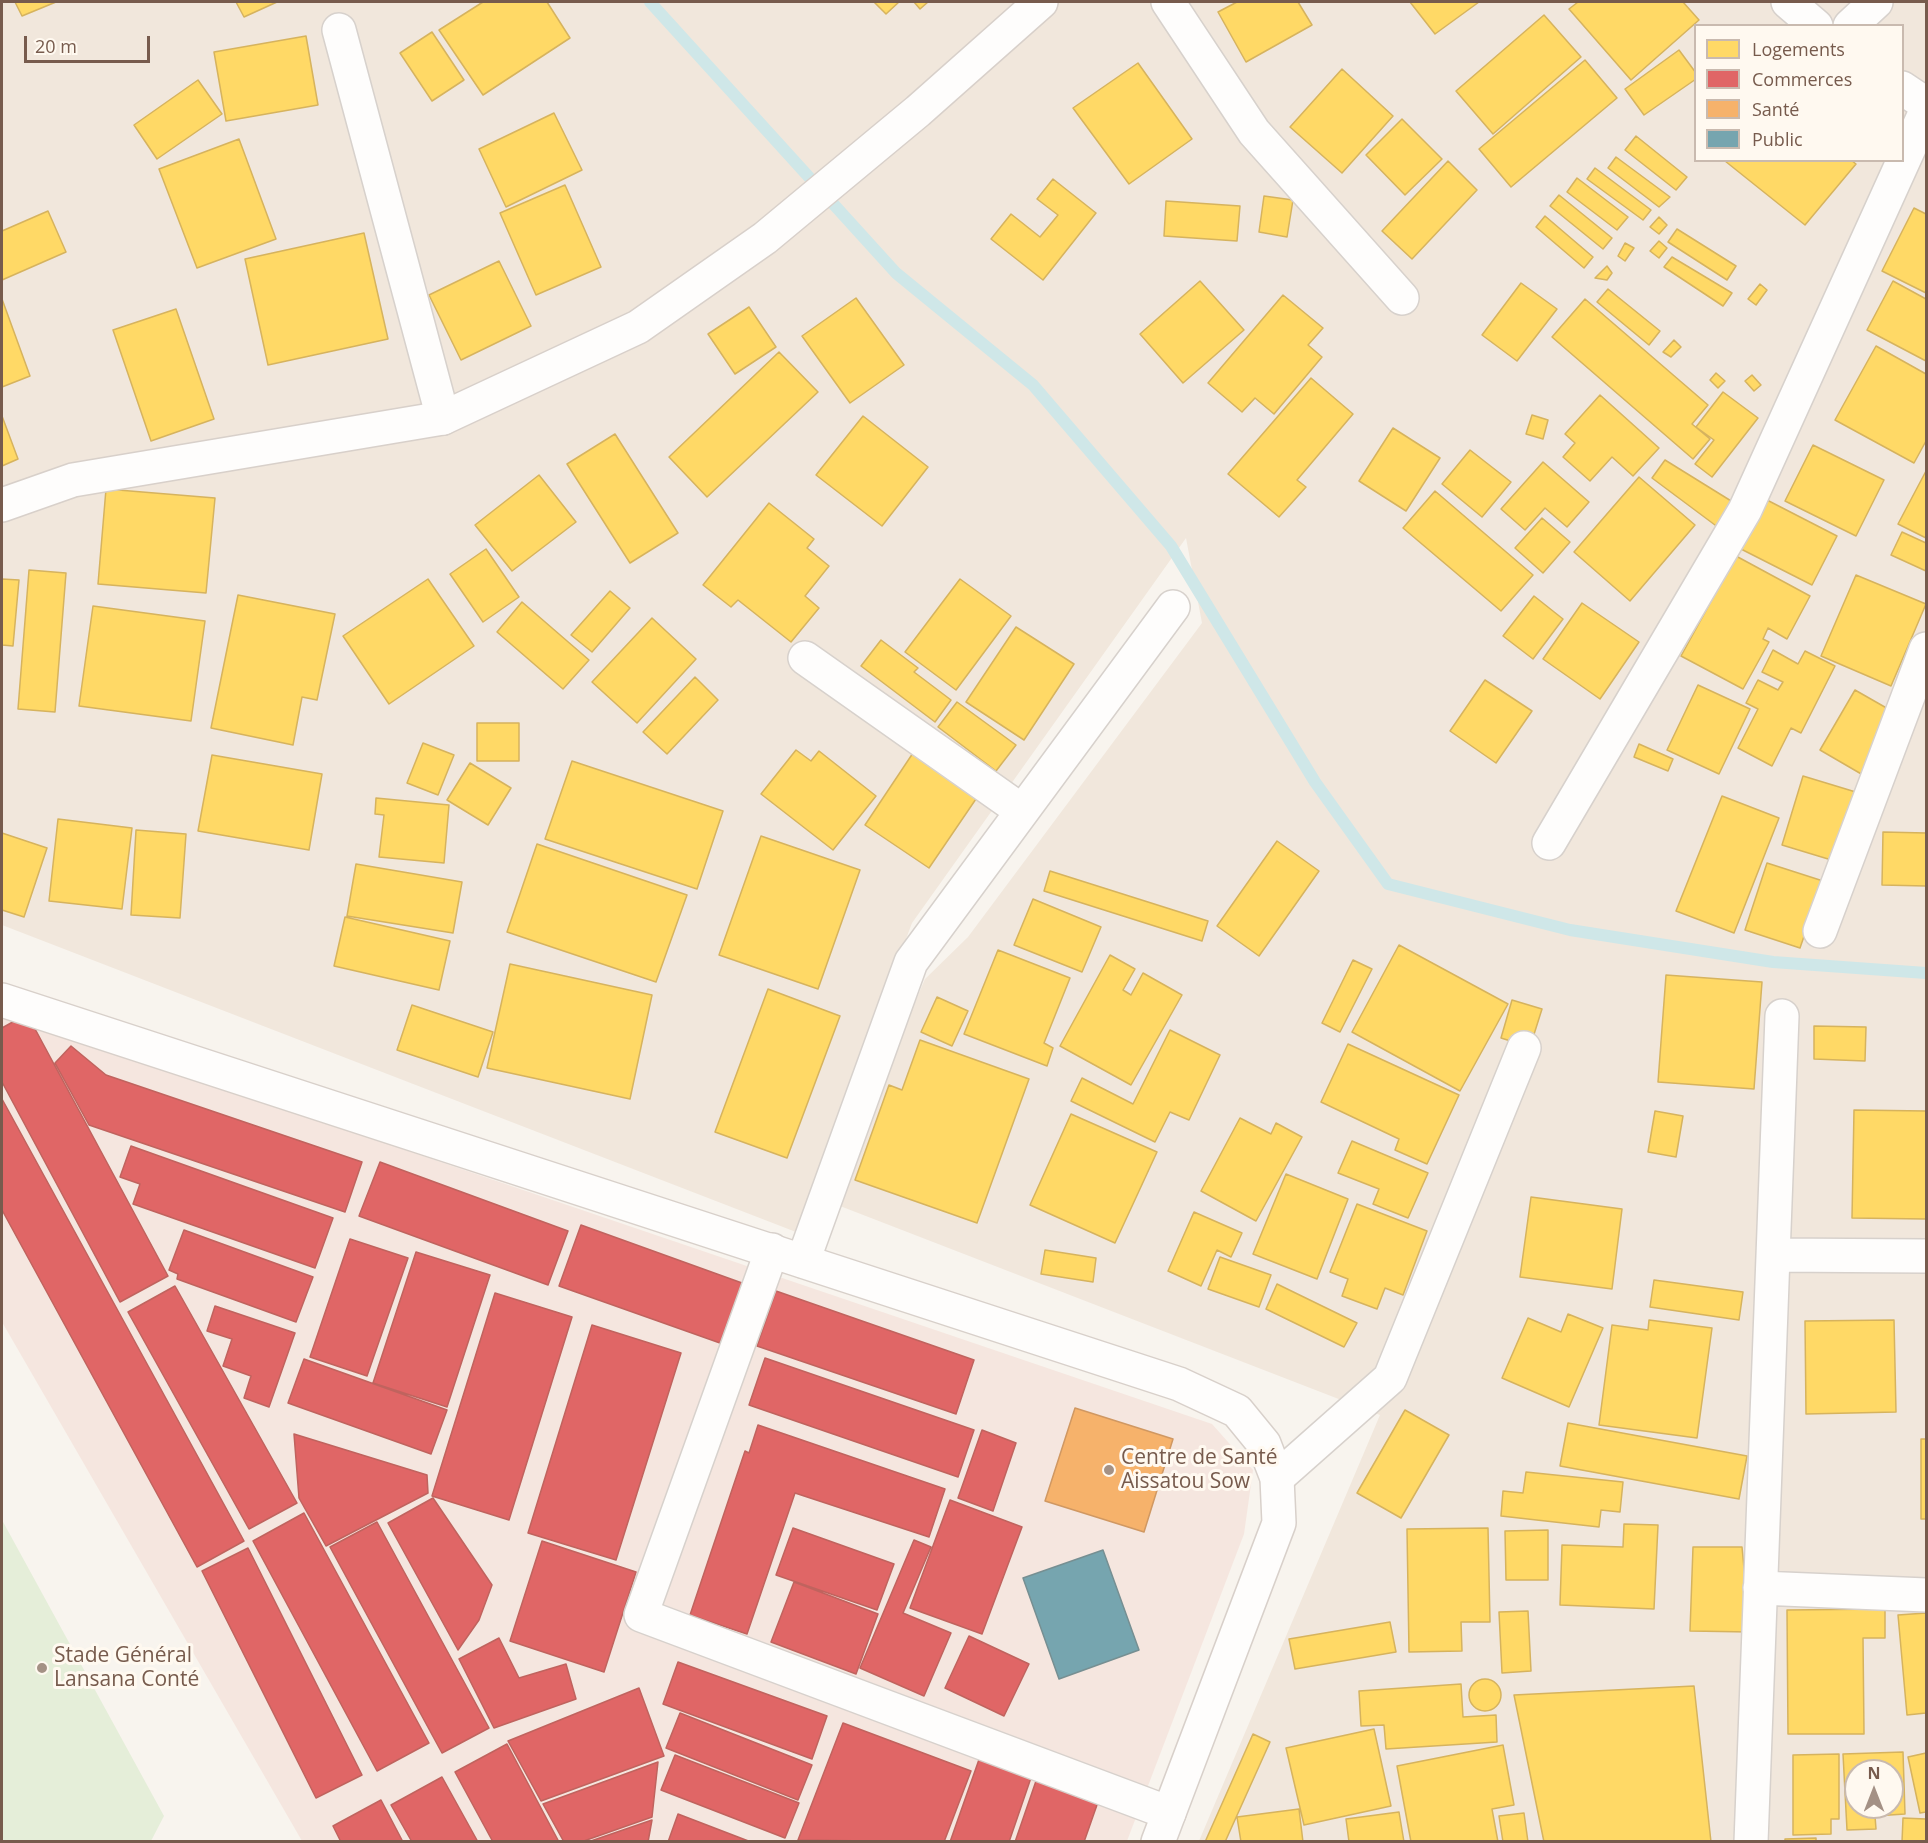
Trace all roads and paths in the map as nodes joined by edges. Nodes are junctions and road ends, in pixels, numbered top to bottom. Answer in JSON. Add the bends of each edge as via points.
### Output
{"nodes":[{"id":1,"x":1041,"y":2,"type":"edge"},
{"id":2,"x":1168,"y":2,"type":"edge"},
{"id":3,"x":1788,"y":2,"type":"edge"},
{"id":4,"x":1876,"y":2,"type":"edge"},
{"id":5,"x":1814,"y":24,"type":"edge"},
{"id":6,"x":1852,"y":24,"type":"edge"},
{"id":7,"x":339,"y":30,"type":"dead end"},
{"id":8,"x":1904,"y":89,"type":"edge"},
{"id":9,"x":1926,"y":104,"type":"edge"},
{"id":10,"x":1926,"y":111,"type":"edge"},
{"id":11,"x":1904,"y":159,"type":"edge"},
{"id":12,"x":1903,"y":162,"type":"edge"},
{"id":13,"x":1402,"y":298,"type":"dead end"},
{"id":14,"x":444,"y":418,"type":"junction"},
{"id":15,"x":2,"y":505,"type":"edge"},
{"id":16,"x":1173,"y":607,"type":"dead end"},
{"id":17,"x":1926,"y":649,"type":"edge"},
{"id":18,"x":805,"y":658,"type":"dead end"},
{"id":19,"x":1022,"y":812,"type":"junction"},
{"id":20,"x":1549,"y":843,"type":"dead end"},
{"id":21,"x":1820,"y":931,"type":"dead end"},
{"id":22,"x":2,"y":1000,"type":"edge"},
{"id":23,"x":1782,"y":1016,"type":"dead end"},
{"id":24,"x":1524,"y":1048,"type":"dead end"},
{"id":25,"x":772,"y":1250,"type":"junction"},
{"id":26,"x":1773,"y":1255,"type":"junction"},
{"id":27,"x":1926,"y":1256,"type":"edge"},
{"id":28,"x":802,"y":1261,"type":"junction"},
{"id":29,"x":1277,"y":1478,"type":"junction"},
{"id":30,"x":1760,"y":1588,"type":"junction"},
{"id":31,"x":1926,"y":1595,"type":"edge"},
{"id":32,"x":1164,"y":1827,"type":"edge"},
{"id":33,"x":1751,"y":1842,"type":"edge"}],
"edges":[{"from":1,"to":14,"type":"street","via":[[765,238],[638,327]]},
{"from":2,"to":13,"type":"street","via":[[1254,132]]},
{"from":3,"to":5,"type":"street"},
{"from":4,"to":6,"type":"street"},
{"from":7,"to":14,"type":"street"},
{"from":8,"to":9,"type":"street"},
{"from":10,"to":11,"type":"street"},
{"from":12,"to":20,"type":"street","via":[[1745,510]]},
{"from":14,"to":15,"type":"street","via":[[73,480]]},
{"from":16,"to":19,"type":"street"},
{"from":17,"to":21,"type":"street"},
{"from":18,"to":19,"type":"street"},
{"from":19,"to":28,"type":"street","via":[[911,962]]},
{"from":22,"to":25,"type":"street"},
{"from":23,"to":26,"type":"street"},
{"from":24,"to":29,"type":"street","via":[[1390,1378]]},
{"from":25,"to":28,"type":"street"},
{"from":25,"to":32,"type":"street","via":[[641,1615]]},
{"from":26,"to":27,"type":"street"},
{"from":26,"to":30,"type":"street"},
{"from":28,"to":29,"type":"street","via":[[1179,1384],[1238,1411],[1264,1444]]},
{"from":29,"to":32,"type":"street","via":[[1280,1523]]},
{"from":30,"to":31,"type":"street"},
{"from":30,"to":33,"type":"street"}]}
